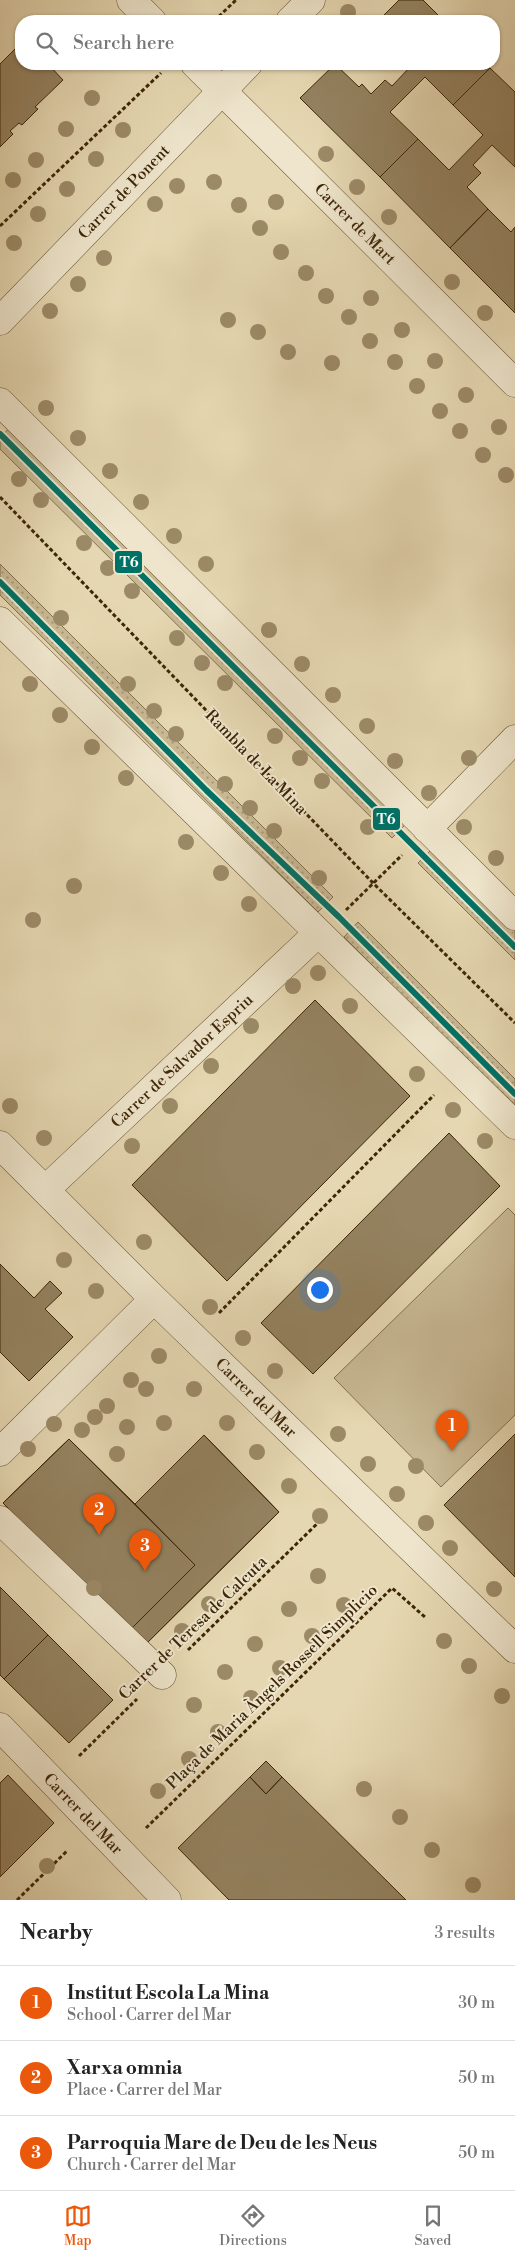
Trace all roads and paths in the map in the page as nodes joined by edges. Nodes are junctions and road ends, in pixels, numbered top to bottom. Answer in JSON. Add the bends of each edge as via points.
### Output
{"nodes":[{"id":1,"x":131,"y":0,"type":"edge"},
{"id":2,"x":236,"y":0,"type":"edge"},
{"id":3,"x":311,"y":0,"type":"edge"},
{"id":4,"x":146,"y":15,"type":"edge"},
{"id":5,"x":220,"y":15,"type":"edge"},
{"id":6,"x":296,"y":15,"type":"edge"},
{"id":7,"x":164,"y":70,"type":"dead end"},
{"id":8,"x":201,"y":70,"type":"edge"},
{"id":9,"x":242,"y":70,"type":"edge"},
{"id":10,"x":222,"y":90,"type":"junction"},
{"id":11,"x":0,"y":226,"type":"edge"},
{"id":12,"x":0,"y":321,"type":"edge"},
{"id":13,"x":515,"y":383,"type":"edge"},
{"id":14,"x":0,"y":402,"type":"edge"},
{"id":15,"x":0,"y":497,"type":"edge"},
{"id":16,"x":0,"y":621,"type":"edge"},
{"id":17,"x":515,"y":739,"type":"edge"},
{"id":18,"x":427,"y":829,"type":"junction"},
{"id":19,"x":374,"y":884,"type":"junction"},
{"id":20,"x":515,"y":916,"type":"edge"},
{"id":21,"x":318,"y":933,"type":"junction"},
{"id":22,"x":515,"y":1023,"type":"edge"},
{"id":23,"x":459,"y":1070,"type":"junction"},
{"id":24,"x":515,"y":1124,"type":"edge"},
{"id":25,"x":0,"y":1145,"type":"edge"},
{"id":26,"x":45,"y":1190,"type":"junction"},
{"id":27,"x":154,"y":1299,"type":"junction"},
{"id":28,"x":194,"y":1338,"type":"junction"},
{"id":29,"x":0,"y":1452,"type":"edge"},
{"id":30,"x":351,"y":1491,"type":"junction"},
{"id":31,"x":0,"y":1520,"type":"edge"},
{"id":32,"x":426,"y":1618,"type":"dead end"},
{"id":33,"x":515,"y":1649,"type":"edge"},
{"id":34,"x":162,"y":1675,"type":"junction"},
{"id":35,"x":0,"y":1727,"type":"edge"},
{"id":36,"x":52,"y":1782,"type":"junction"},
{"id":37,"x":145,"y":1828,"type":"dead end"},
{"id":38,"x":74,"y":1855,"type":"dead end"},
{"id":39,"x":17,"y":1900,"type":"edge"},
{"id":40,"x":167,"y":1900,"type":"edge"}],
"edges":[{"from":1,"to":4,"type":"street"},
{"from":2,"to":5,"type":"path"},
{"from":3,"to":6,"type":"street"},
{"from":7,"to":11,"type":"path"},
{"from":8,"to":10,"type":"street","name":"Carrer de Mart"},
{"from":9,"to":10,"type":"street","name":"Carrer de Ponent"},
{"from":10,"to":12,"type":"street","name":"Carrer de Ponent"},
{"from":10,"to":13,"type":"street","name":"Carrer de Mart"},
{"from":14,"to":18,"type":"street"},
{"from":15,"to":19,"type":"path","name":"Rambla de La Mina"},
{"from":16,"to":21,"type":"street"},
{"from":17,"to":18,"type":"street"},
{"from":18,"to":19,"type":"path"},
{"from":18,"to":20,"type":"street"},
{"from":19,"to":21,"type":"path"},
{"from":19,"to":22,"type":"path","name":"Rambla de La Mina"},
{"from":21,"to":23,"type":"street"},
{"from":21,"to":26,"type":"street","name":"Carrer de Salvador Espriu"},
{"from":23,"to":24,"type":"street"},
{"from":23,"to":28,"type":"path"},
{"from":25,"to":26,"type":"street","name":"Carrer del Mar"},
{"from":26,"to":27,"type":"street","name":"Carrer del Mar"},
{"from":27,"to":28,"type":"street","name":"Carrer del Mar"},
{"from":27,"to":29,"type":"street"},
{"from":28,"to":30,"type":"street","name":"Carrer del Mar"},
{"from":30,"to":33,"type":"street","name":"Carrer del Mar"},
{"from":30,"to":34,"type":"path","name":"Carrer de Teresa de Calcuta"},
{"from":31,"to":34,"type":"street"},
{"from":32,"to":37,"type":"path","name":"Plaça de Maria Àngels Rossell Simplicio","via":[[392,1588]]},
{"from":34,"to":36,"type":"path","name":"Carrer de Teresa de Calcuta"},
{"from":35,"to":36,"type":"street","name":"Carrer del Mar"},
{"from":36,"to":40,"type":"street","name":"Carrer del Mar"},
{"from":38,"to":39,"type":"path","via":[[67,1850]]}]}
